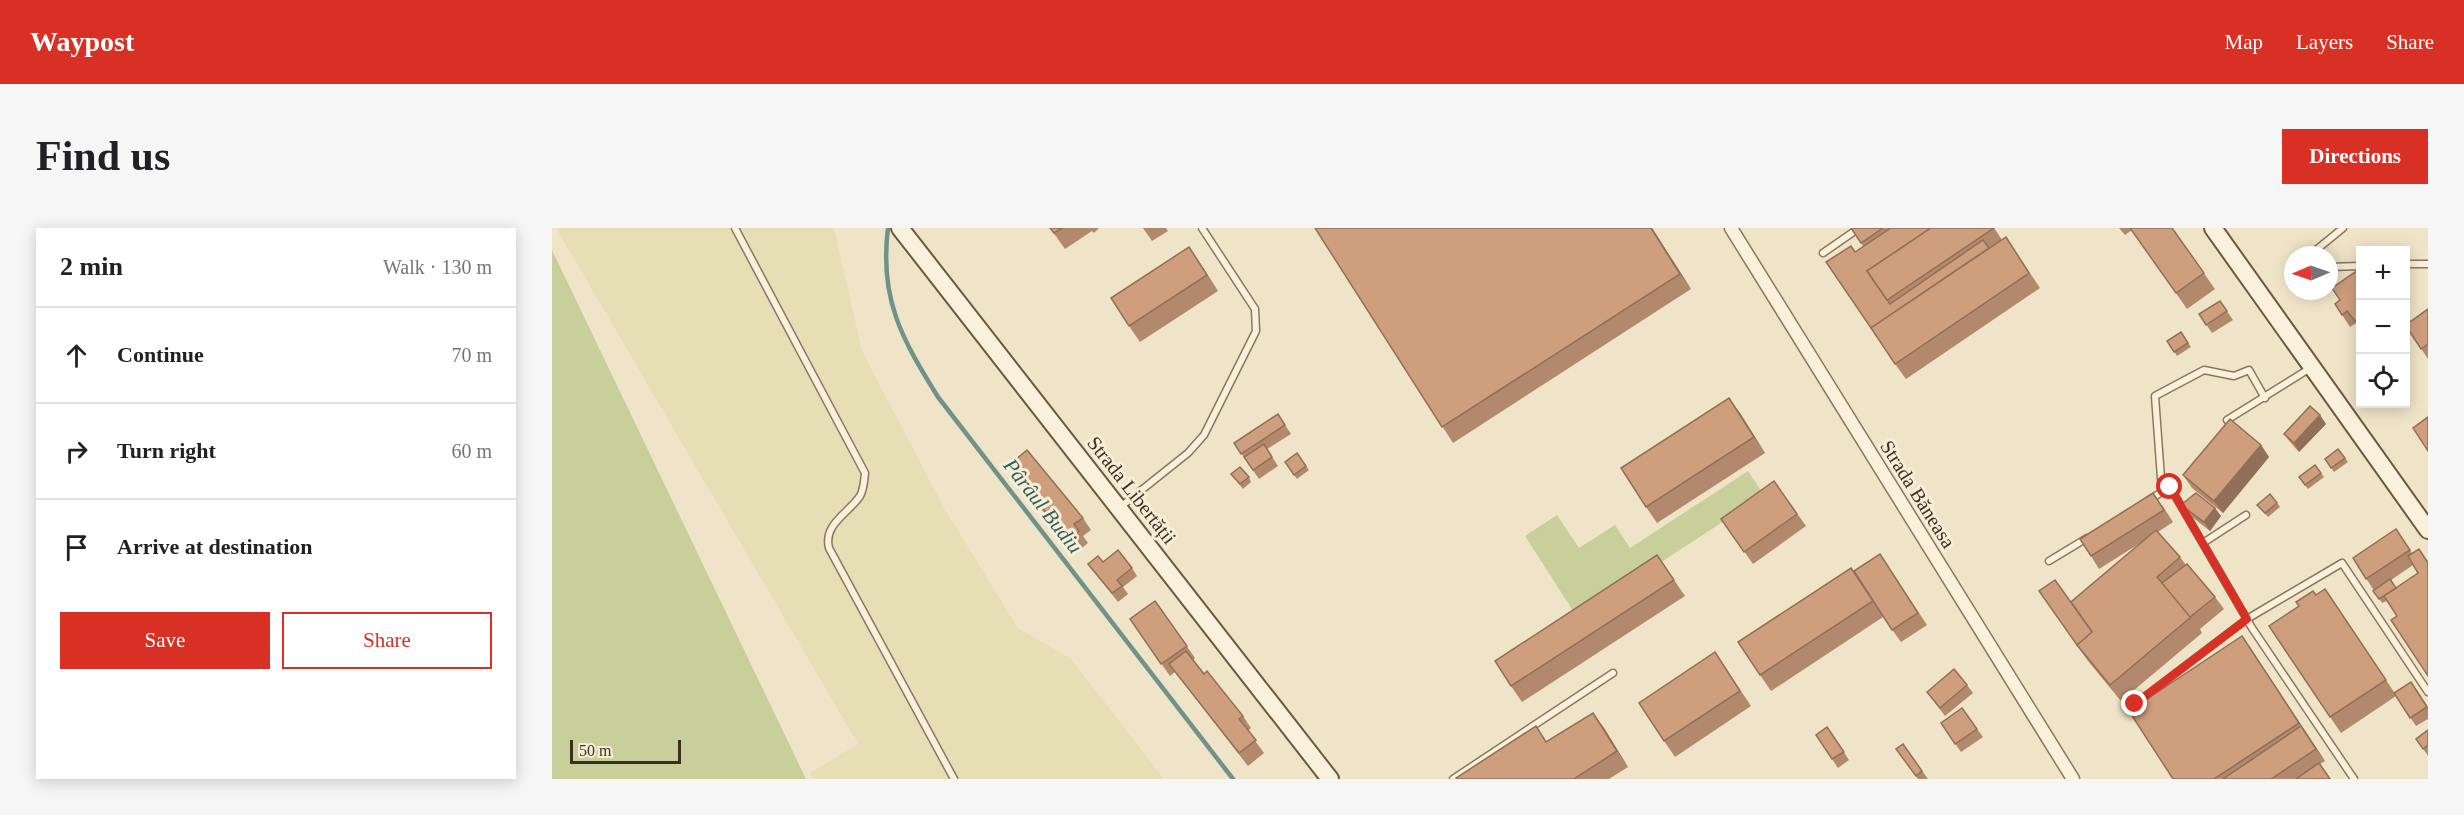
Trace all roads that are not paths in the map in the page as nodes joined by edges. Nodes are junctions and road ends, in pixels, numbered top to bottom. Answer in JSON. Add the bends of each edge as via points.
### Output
{"nodes":[{"id":1,"x":735,"y":228,"type":"edge"},
{"id":2,"x":900,"y":228,"type":"edge"},
{"id":3,"x":1202,"y":228,"type":"edge"},
{"id":4,"x":1731,"y":228,"type":"edge"},
{"id":5,"x":1859,"y":228,"type":"edge"},
{"id":6,"x":2213,"y":228,"type":"edge"},
{"id":7,"x":2343,"y":228,"type":"edge"},
{"id":8,"x":2321,"y":246,"type":"edge"},
{"id":9,"x":1823,"y":253,"type":"dead end"},
{"id":10,"x":2410,"y":264,"type":"edge"},
{"id":11,"x":2428,"y":264,"type":"edge"},
{"id":12,"x":2356,"y":266,"type":"edge"},
{"id":13,"x":2338,"y":267,"type":"edge"},
{"id":14,"x":2312,"y":367,"type":"junction"},
{"id":15,"x":2265,"y":398,"type":"junction"},
{"id":16,"x":2227,"y":420,"type":"edge"},
{"id":17,"x":2163,"y":492,"type":"junction"},
{"id":18,"x":2144,"y":503,"type":"edge"},
{"id":19,"x":1119,"y":508,"type":"junction"},
{"id":20,"x":2246,"y":515,"type":"dead end"},
{"id":21,"x":2428,"y":530,"type":"edge"},
{"id":22,"x":2096,"y":532,"type":"edge"},
{"id":23,"x":2203,"y":543,"type":"junction"},
{"id":24,"x":2049,"y":561,"type":"dead end"},
{"id":25,"x":2247,"y":619,"type":"junction"},
{"id":26,"x":1613,"y":673,"type":"dead end"},
{"id":27,"x":2428,"y":692,"type":"edge"},
{"id":28,"x":2135,"y":704,"type":"edge"},
{"id":29,"x":954,"y":779,"type":"edge"},
{"id":30,"x":1330,"y":779,"type":"edge"},
{"id":31,"x":1453,"y":779,"type":"edge"},
{"id":32,"x":2073,"y":779,"type":"edge"},
{"id":33,"x":2354,"y":779,"type":"edge"}],
"edges":[{"from":1,"to":29,"type":"lane","via":[[865,473],[861,495],[832,526],[829,548]]},
{"from":2,"to":19,"type":"main road","name":"Strada Libertății"},
{"from":3,"to":19,"type":"lane","via":[[1255,309],[1256,331],[1204,435],[1188,453]]},
{"from":4,"to":32,"type":"street","name":"Strada Băneasa"},
{"from":5,"to":9,"type":"lane"},
{"from":6,"to":14,"type":"main road"},
{"from":7,"to":8,"type":"lane"},
{"from":10,"to":11,"type":"lane"},
{"from":12,"to":13,"type":"lane"},
{"from":14,"to":15,"type":"lane"},
{"from":14,"to":21,"type":"main road"},
{"from":15,"to":16,"type":"lane"},
{"from":15,"to":17,"type":"lane","via":[[2249,370],[2234,376],[2204,370],[2155,396]]},
{"from":17,"to":18,"type":"lane"},
{"from":17,"to":23,"type":"lane","via":[[2170,487]]},
{"from":19,"to":30,"type":"main road","name":"Strada Libertății"},
{"from":20,"to":23,"type":"lane"},
{"from":22,"to":24,"type":"lane"},
{"from":23,"to":25,"type":"lane"},
{"from":25,"to":27,"type":"lane","via":[[2342,563]]},
{"from":25,"to":28,"type":"lane"},
{"from":25,"to":33,"type":"lane"},
{"from":26,"to":31,"type":"lane"}]}
